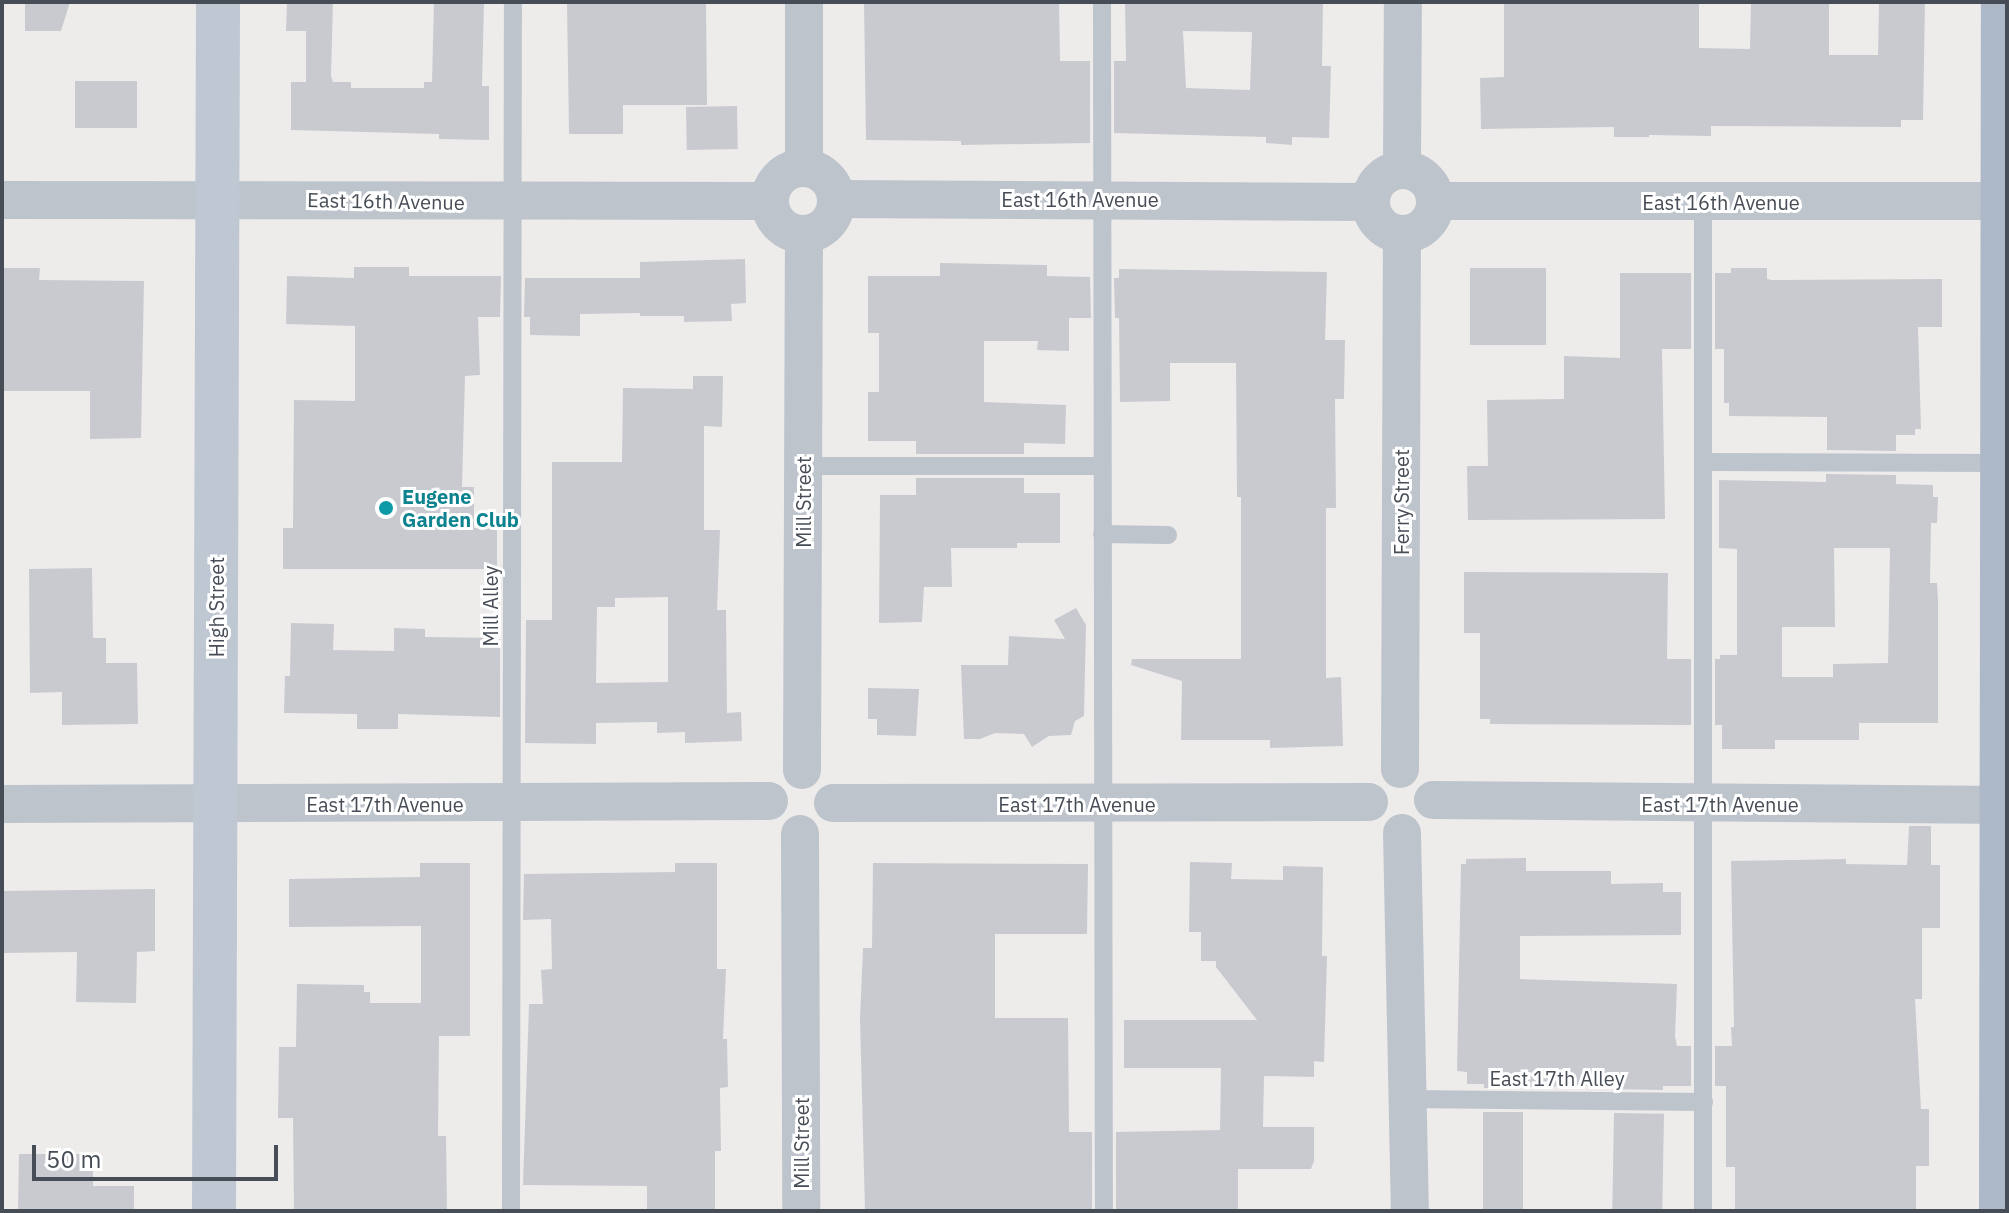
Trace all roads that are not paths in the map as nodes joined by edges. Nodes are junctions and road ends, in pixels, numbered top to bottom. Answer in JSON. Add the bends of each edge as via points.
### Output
{"nodes":[{"id":1,"x":218,"y":2,"type":"edge"},
{"id":2,"x":513,"y":2,"type":"edge"},
{"id":3,"x":804,"y":2,"type":"edge"},
{"id":4,"x":1102,"y":2,"type":"edge"},
{"id":5,"x":1403,"y":2,"type":"edge"},
{"id":6,"x":2003,"y":2,"type":"edge"},
{"id":7,"x":804,"y":168,"type":"junction"},
{"id":8,"x":1402,"y":170,"type":"junction"},
{"id":9,"x":218,"y":199,"type":"junction"},
{"id":10,"x":836,"y":199,"type":"junction"},
{"id":11,"x":1102,"y":199,"type":"junction"},
{"id":12,"x":2,"y":200,"type":"edge"},
{"id":13,"x":770,"y":201,"type":"junction"},
{"id":14,"x":1435,"y":201,"type":"junction"},
{"id":15,"x":2004,"y":201,"type":"edge"},
{"id":16,"x":514,"y":202,"type":"junction"},
{"id":17,"x":1371,"y":202,"type":"junction"},
{"id":18,"x":1703,"y":202,"type":"junction"},
{"id":19,"x":804,"y":235,"type":"junction"},
{"id":20,"x":1402,"y":235,"type":"junction"},
{"id":21,"x":1703,"y":462,"type":"junction"},
{"id":22,"x":803,"y":466,"type":"junction"},
{"id":23,"x":1102,"y":466,"type":"junction"},
{"id":24,"x":2004,"y":485,"type":"edge"},
{"id":25,"x":1102,"y":534,"type":"junction"},
{"id":26,"x":1168,"y":535,"type":"dead end"},
{"id":27,"x":1400,"y":769,"type":"junction"},
{"id":28,"x":802,"y":770,"type":"junction"},
{"id":29,"x":1433,"y":800,"type":"junction"},
{"id":30,"x":769,"y":801,"type":"junction"},
{"id":31,"x":1369,"y":802,"type":"junction"},
{"id":32,"x":833,"y":803,"type":"junction"},
{"id":33,"x":2,"y":804,"type":"edge"},
{"id":34,"x":215,"y":804,"type":"junction"},
{"id":35,"x":511,"y":804,"type":"junction"},
{"id":36,"x":1103,"y":804,"type":"junction"},
{"id":37,"x":1703,"y":805,"type":"junction"},
{"id":38,"x":2004,"y":805,"type":"edge"},
{"id":39,"x":1402,"y":833,"type":"junction"},
{"id":40,"x":800,"y":834,"type":"junction"},
{"id":41,"x":1410,"y":1099,"type":"junction"},
{"id":42,"x":1704,"y":1102,"type":"junction"},
{"id":43,"x":214,"y":1211,"type":"edge"},
{"id":44,"x":511,"y":1211,"type":"edge"},
{"id":45,"x":801,"y":1211,"type":"edge"},
{"id":46,"x":1104,"y":1211,"type":"edge"},
{"id":47,"x":1410,"y":1211,"type":"edge"},
{"id":48,"x":1703,"y":1211,"type":"edge"},
{"id":49,"x":2001,"y":1211,"type":"edge"}],
"edges":[{"from":1,"to":9,"type":"street","name":"High Street"},
{"from":2,"to":16,"type":"lane","name":"Mill Alley"},
{"from":3,"to":7,"type":"street"},
{"from":4,"to":11,"type":"lane"},
{"from":5,"to":8,"type":"street"},
{"from":6,"to":15,"type":"main road"},
{"from":7,"to":10,"type":"street","via":[[822,174]]},
{"from":7,"to":13,"type":"street","via":[[784,174]]},
{"from":8,"to":14,"type":"street","via":[[1429,183]]},
{"from":8,"to":17,"type":"street","via":[[1377,183]]},
{"from":9,"to":12,"type":"street","name":"East 16th Avenue"},
{"from":9,"to":16,"type":"street","name":"East 16th Avenue"},
{"from":9,"to":34,"type":"street","name":"High Street"},
{"from":10,"to":11,"type":"street","name":"East 16th Avenue"},
{"from":10,"to":19,"type":"street","via":[[828,223]]},
{"from":11,"to":17,"type":"street","name":"East 16th Avenue"},
{"from":11,"to":23,"type":"lane"},
{"from":13,"to":16,"type":"street","name":"East 16th Avenue"},
{"from":13,"to":19,"type":"street","via":[[771,212],[784,229]]},
{"from":14,"to":18,"type":"street","name":"East 16th Avenue"},
{"from":14,"to":20,"type":"street","via":[[1429,221]]},
{"from":15,"to":18,"type":"street","name":"East 16th Avenue"},
{"from":15,"to":24,"type":"main road"},
{"from":16,"to":35,"type":"lane","name":"Mill Alley"},
{"from":17,"to":20,"type":"street","via":[[1384,229]]},
{"from":18,"to":21,"type":"lane"},
{"from":19,"to":22,"type":"street","name":"Mill Street"},
{"from":20,"to":27,"type":"street","name":"Ferry Street"},
{"from":21,"to":24,"type":"lane"},
{"from":21,"to":37,"type":"lane"},
{"from":22,"to":23,"type":"lane"},
{"from":22,"to":28,"type":"street","name":"Mill Street"},
{"from":23,"to":25,"type":"lane"},
{"from":24,"to":38,"type":"main road"},
{"from":25,"to":26,"type":"lane"},
{"from":25,"to":36,"type":"lane"},
{"from":27,"to":29,"type":"street","via":[[1423,778]]},
{"from":27,"to":31,"type":"street","via":[[1378,779]]},
{"from":28,"to":30,"type":"street","via":[[778,779]]},
{"from":28,"to":32,"type":"street","via":[[824,780]]},
{"from":29,"to":37,"type":"street","name":"East 17th Avenue"},
{"from":29,"to":39,"type":"street","via":[[1425,823]]},
{"from":30,"to":35,"type":"street","name":"East 17th Avenue"},
{"from":30,"to":40,"type":"street","via":[[777,824]]},
{"from":31,"to":36,"type":"street","name":"East 17th Avenue"},
{"from":31,"to":39,"type":"street","via":[[1379,825]]},
{"from":32,"to":36,"type":"street","name":"East 17th Avenue"},
{"from":32,"to":40,"type":"street","via":[[823,826]]},
{"from":33,"to":34,"type":"street","name":"East 17th Avenue"},
{"from":34,"to":35,"type":"street","name":"East 17th Avenue"},
{"from":34,"to":43,"type":"street","name":"High Street"},
{"from":35,"to":44,"type":"lane","name":"Mill Alley"},
{"from":36,"to":46,"type":"lane"},
{"from":37,"to":38,"type":"street","name":"East 17th Avenue"},
{"from":37,"to":42,"type":"lane"},
{"from":38,"to":49,"type":"main road"},
{"from":39,"to":41,"type":"street"},
{"from":40,"to":45,"type":"street","name":"Mill Street"},
{"from":41,"to":42,"type":"lane","name":"East 17th Alley"},
{"from":41,"to":47,"type":"street"},
{"from":42,"to":48,"type":"lane"}]}
